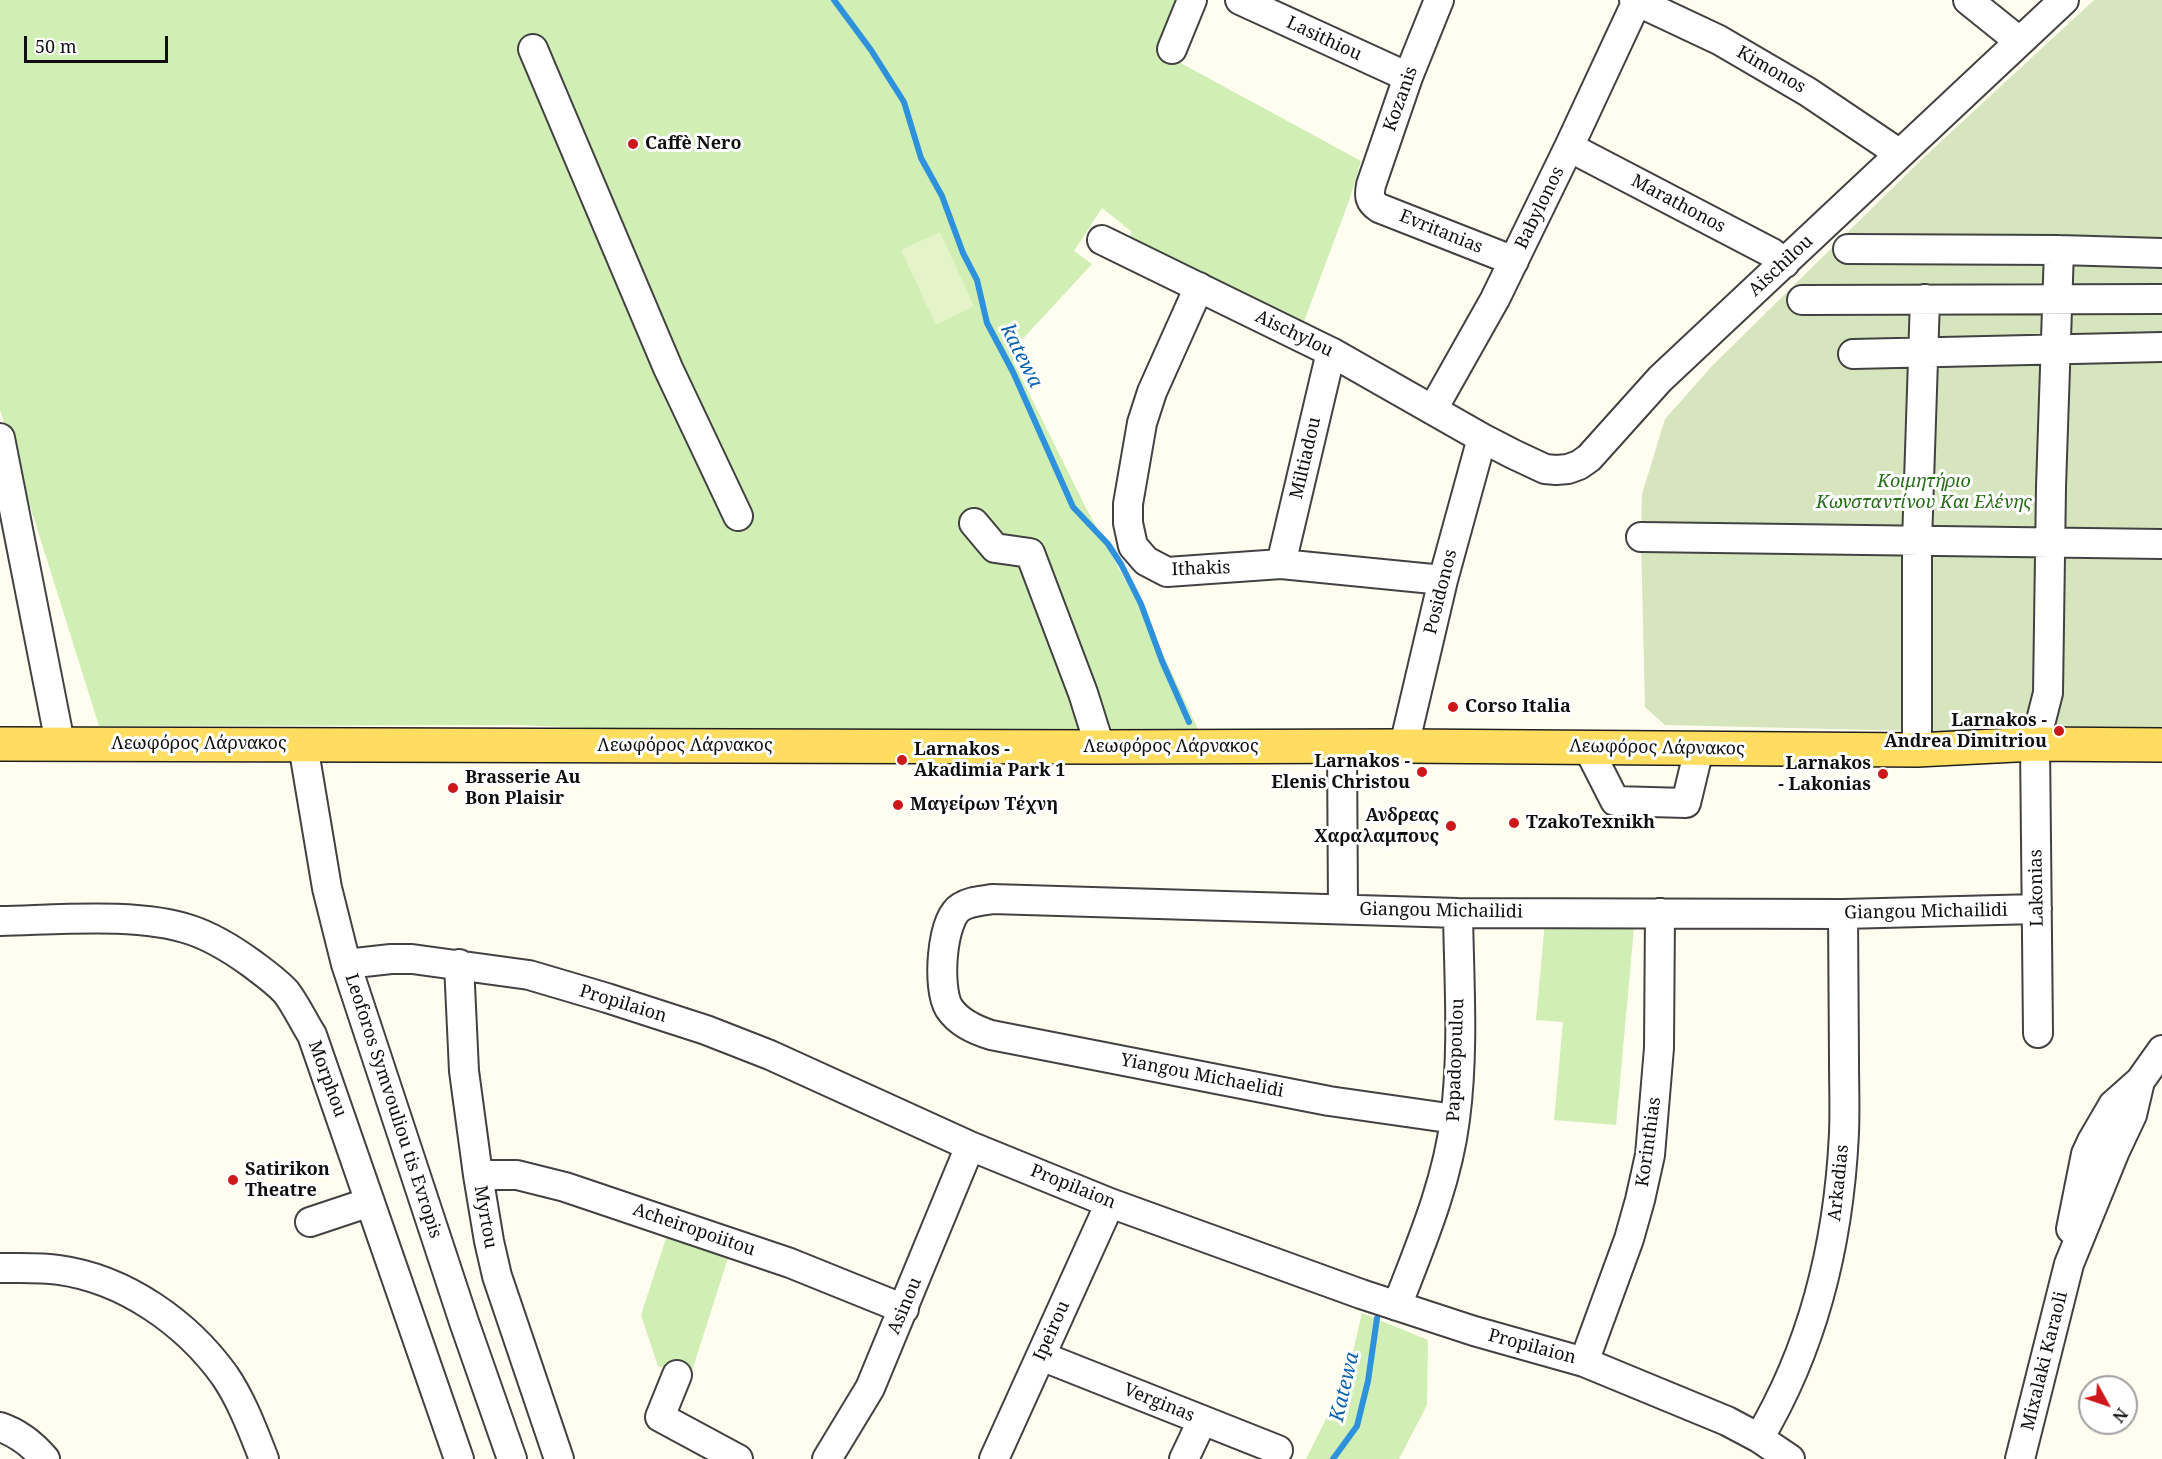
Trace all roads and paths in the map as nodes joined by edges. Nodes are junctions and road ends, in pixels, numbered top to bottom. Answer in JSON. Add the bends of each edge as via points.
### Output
{"nodes":[{"id":1,"x":1192,"y":0,"type":"edge"},
{"id":2,"x":1240,"y":0,"type":"edge"},
{"id":3,"x":1439,"y":0,"type":"edge"},
{"id":4,"x":1968,"y":0,"type":"edge"},
{"id":5,"x":2064,"y":0,"type":"edge"},
{"id":6,"x":1635,"y":1,"type":"edge"},
{"id":7,"x":2019,"y":41,"type":"junction"},
{"id":8,"x":533,"y":49,"type":"dead end"},
{"id":9,"x":1172,"y":49,"type":"dead end"},
{"id":10,"x":1407,"y":77,"type":"junction"},
{"id":11,"x":1569,"y":147,"type":"junction"},
{"id":12,"x":1900,"y":154,"type":"junction"},
{"id":13,"x":1371,"y":200,"type":"joint"},
{"id":14,"x":1102,"y":240,"type":"dead end"},
{"id":15,"x":1848,"y":249,"type":"dead end"},
{"id":16,"x":2059,"y":250,"type":"junction"},
{"id":17,"x":2162,"y":254,"type":"edge"},
{"id":18,"x":1514,"y":261,"type":"junction"},
{"id":19,"x":1785,"y":263,"type":"junction"},
{"id":20,"x":1199,"y":287,"type":"junction"},
{"id":21,"x":1925,"y":299,"type":"junction"},
{"id":22,"x":2057,"y":299,"type":"junction"},
{"id":23,"x":2162,"y":299,"type":"edge"},
{"id":24,"x":1802,"y":300,"type":"dead end"},
{"id":25,"x":2162,"y":347,"type":"edge"},
{"id":26,"x":2056,"y":348,"type":"junction"},
{"id":27,"x":1331,"y":352,"type":"junction"},
{"id":28,"x":1924,"y":353,"type":"junction"},
{"id":29,"x":1853,"y":354,"type":"dead end"},
{"id":30,"x":1433,"y":409,"type":"junction"},
{"id":31,"x":0,"y":438,"type":"edge"},
{"id":32,"x":1482,"y":438,"type":"junction"},
{"id":33,"x":738,"y":516,"type":"dead end"},
{"id":34,"x":974,"y":523,"type":"dead end"},
{"id":35,"x":1641,"y":537,"type":"dead end"},
{"id":36,"x":1917,"y":542,"type":"junction"},
{"id":37,"x":2050,"y":543,"type":"junction"},
{"id":38,"x":2162,"y":544,"type":"edge"},
{"id":39,"x":1281,"y":564,"type":"junction"},
{"id":40,"x":1443,"y":580,"type":"junction"},
{"id":41,"x":60,"y":743,"type":"junction"},
{"id":42,"x":0,"y":744,"type":"edge"},
{"id":43,"x":2035,"y":744,"type":"junction"},
{"id":44,"x":303,"y":745,"type":"junction"},
{"id":45,"x":2162,"y":745,"type":"edge"},
{"id":46,"x":1342,"y":746,"type":"junction"},
{"id":47,"x":1404,"y":746,"type":"junction"},
{"id":48,"x":1100,"y":747,"type":"junction"},
{"id":49,"x":1588,"y":748,"type":"junction"},
{"id":50,"x":1699,"y":749,"type":"junction"},
{"id":51,"x":1917,"y":750,"type":"junction"},
{"id":52,"x":1343,"y":909,"type":"junction"},
{"id":53,"x":2037,"y":909,"type":"junction"},
{"id":54,"x":1458,"y":913,"type":"junction"},
{"id":55,"x":1660,"y":914,"type":"junction"},
{"id":56,"x":1843,"y":914,"type":"junction"},
{"id":57,"x":0,"y":921,"type":"edge"},
{"id":58,"x":346,"y":964,"type":"junction"},
{"id":59,"x":459,"y":964,"type":"junction"},
{"id":60,"x":955,"y":1015,"type":"joint"},
{"id":61,"x":2038,"y":1033,"type":"dead end"},
{"id":62,"x":2162,"y":1050,"type":"edge"},
{"id":63,"x":1455,"y":1119,"type":"junction"},
{"id":64,"x":970,"y":1146,"type":"junction"},
{"id":65,"x":478,"y":1175,"type":"junction"},
{"id":66,"x":370,"y":1202,"type":"junction"},
{"id":67,"x":1110,"y":1203,"type":"junction"},
{"id":68,"x":310,"y":1222,"type":"dead end"},
{"id":69,"x":0,"y":1268,"type":"edge"},
{"id":70,"x":1397,"y":1306,"type":"junction"},
{"id":71,"x":904,"y":1309,"type":"junction"},
{"id":72,"x":1041,"y":1356,"type":"junction"},
{"id":73,"x":1584,"y":1362,"type":"junction"},
{"id":74,"x":677,"y":1375,"type":"dead end"},
{"id":75,"x":1202,"y":1421,"type":"junction"},
{"id":76,"x":0,"y":1427,"type":"edge"},
{"id":77,"x":1759,"y":1438,"type":"junction"},
{"id":78,"x":1278,"y":1450,"type":"dead end"},
{"id":79,"x":45,"y":1459,"type":"edge"},
{"id":80,"x":264,"y":1459,"type":"edge"},
{"id":81,"x":459,"y":1459,"type":"edge"},
{"id":82,"x":512,"y":1459,"type":"edge"},
{"id":83,"x":559,"y":1459,"type":"edge"},
{"id":84,"x":738,"y":1459,"type":"edge"},
{"id":85,"x":827,"y":1459,"type":"edge"},
{"id":86,"x":994,"y":1459,"type":"edge"},
{"id":87,"x":1184,"y":1459,"type":"edge"},
{"id":88,"x":1790,"y":1459,"type":"edge"},
{"id":89,"x":2020,"y":1459,"type":"edge"}],
"edges":[{"from":1,"to":9,"type":"street"},
{"from":2,"to":10,"type":"street","name":"Lasithiou"},
{"from":3,"to":10,"type":"street","name":"Kozanis"},
{"from":4,"to":7,"type":"street"},
{"from":5,"to":7,"type":"street","name":"Aischilou"},
{"from":6,"to":11,"type":"street","name":"Babylonos"},
{"from":6,"to":12,"type":"street","name":"Kimonos","via":[[1719,40],[1808,92]]},
{"from":7,"to":12,"type":"street","name":"Aischilou"},
{"from":8,"to":33,"type":"street","via":[[668,368]]},
{"from":10,"to":13,"type":"street","name":"Kozanis","via":[[1371,185]]},
{"from":11,"to":18,"type":"street","name":"Babylonos"},
{"from":11,"to":19,"type":"street","name":"Marathonos"},
{"from":12,"to":19,"type":"street","name":"Aischilou"},
{"from":13,"to":18,"type":"street","name":"Evritanias","via":[[1379,208]]},
{"from":14,"to":20,"type":"street","name":"Aischylou"},
{"from":15,"to":16,"type":"street"},
{"from":16,"to":17,"type":"street"},
{"from":16,"to":22,"type":"street","name":"Lakonias"},
{"from":18,"to":30,"type":"street","name":"Babylonos"},
{"from":19,"to":32,"type":"street","name":"Aischilou","via":[[1660,379],[1580,465],[1545,469]]},
{"from":20,"to":27,"type":"street","name":"Aischylou"},
{"from":20,"to":39,"type":"street","name":"Ithakis","via":[[1142,423],[1128,504],[1130,540],[1146,561],[1167,572]]},
{"from":21,"to":22,"type":"street"},
{"from":21,"to":24,"type":"street"},
{"from":21,"to":28,"type":"street"},
{"from":22,"to":23,"type":"street"},
{"from":22,"to":26,"type":"street","name":"Lakonias"},
{"from":25,"to":26,"type":"street"},
{"from":26,"to":28,"type":"street"},
{"from":26,"to":37,"type":"street","name":"Lakonias"},
{"from":27,"to":30,"type":"street","name":"Aischylou"},
{"from":27,"to":39,"type":"street","name":"Miltiadou"},
{"from":28,"to":29,"type":"street"},
{"from":28,"to":36,"type":"street"},
{"from":30,"to":32,"type":"street","name":"Aischylou"},
{"from":31,"to":41,"type":"street"},
{"from":32,"to":40,"type":"street","name":"Posidonos"},
{"from":34,"to":48,"type":"street","via":[[995,548],[1030,553]]},
{"from":35,"to":36,"type":"street"},
{"from":36,"to":37,"type":"street"},
{"from":36,"to":51,"type":"street"},
{"from":37,"to":38,"type":"street"},
{"from":37,"to":43,"type":"street","name":"Lakonias","via":[[2048,693]]},
{"from":39,"to":40,"type":"street","name":"Ithakis"},
{"from":40,"to":47,"type":"street","name":"Posidonos"},
{"from":41,"to":42,"type":"main road","name":"Λεωφόρος Λάρνακος"},
{"from":41,"to":44,"type":"main road","name":"Λεωφόρος Λάρνακος"},
{"from":43,"to":45,"type":"main road","name":"Λεωφόρος Λάρνακος"},
{"from":43,"to":51,"type":"main road","name":"Λεωφόρος Λάρνακος"},
{"from":43,"to":53,"type":"street","name":"Lakonias"},
{"from":44,"to":48,"type":"main road","name":"Λεωφόρος Λάρνακος"},
{"from":44,"to":58,"type":"street","name":"Leoforos Symvouliou tis Evropis","via":[[327,888]]},
{"from":46,"to":47,"type":"main road","name":"Λεωφόρος Λάρνακος"},
{"from":46,"to":48,"type":"main road","name":"Λεωφόρος Λάρνακος"},
{"from":46,"to":52,"type":"street"},
{"from":47,"to":49,"type":"main road","name":"Λεωφόρος Λάρνακος"},
{"from":49,"to":50,"type":"main road","name":"Λεωφόρος Λάρνακος"},
{"from":49,"to":50,"type":"street","via":[[1615,801],[1686,803]]},
{"from":50,"to":51,"type":"main road","name":"Λεωφόρος Λάρνακος"},
{"from":52,"to":54,"type":"street","name":"Giangou Michailidi"},
{"from":52,"to":60,"type":"street","name":"Giangou Michailidi","via":[[992,899],[969,903],[954,914],[946,932],[942,983],[948,1006]]},
{"from":53,"to":56,"type":"street","name":"Giangou Michailidi"},
{"from":53,"to":61,"type":"street","name":"Lakonias"},
{"from":54,"to":55,"type":"street","name":"Giangou Michailidi"},
{"from":54,"to":63,"type":"street","name":"Papadopoulou","via":[[1459,1067]]},
{"from":55,"to":56,"type":"street","name":"Giangou Michailidi"},
{"from":55,"to":73,"type":"street","name":"Korinthias","via":[[1659,1048],[1650,1155],[1629,1239]]},
{"from":56,"to":77,"type":"street","name":"Arkadias","via":[[1844,1133],[1831,1249],[1804,1344]]},
{"from":57,"to":66,"type":"street","name":"Morphou","via":[[122,920],[168,924],[211,939],[270,978],[285,992],[312,1035]]},
{"from":58,"to":59,"type":"street","name":"Propilaion","via":[[402,959]]},
{"from":58,"to":82,"type":"street","name":"Leoforos Symvouliou tis Evropis"},
{"from":59,"to":64,"type":"street","name":"Propilaion","via":[[529,975],[706,1030]]},
{"from":59,"to":65,"type":"street","name":"Myrtou","via":[[464,1071]]},
{"from":60,"to":63,"type":"street","name":"Yiangou Michaelidi","via":[[971,1028],[991,1035],[1317,1099]]},
{"from":62,"to":89,"type":"street","name":"Mixalaki Karaoli","via":[[2140,1082],[2132,1115],[2104,1146],[2086,1154],[2070,1233],[2069,1264]]},
{"from":63,"to":70,"type":"street","name":"Papadopoulou","via":[[1433,1209]]},
{"from":64,"to":67,"type":"street","name":"Propilaion"},
{"from":64,"to":71,"type":"street","name":"Asinou"},
{"from":65,"to":71,"type":"street","name":"Acheiropoiitou","via":[[518,1175],[565,1187],[790,1263]]},
{"from":65,"to":83,"type":"street","name":"Myrtou","via":[[497,1276]]},
{"from":66,"to":68,"type":"street"},
{"from":66,"to":81,"type":"street","name":"Morphou"},
{"from":67,"to":70,"type":"street","name":"Propilaion"},
{"from":67,"to":72,"type":"street","name":"Ipeirou"},
{"from":69,"to":80,"type":"street","via":[[60,1270],[86,1276],[114,1286],[164,1314],[226,1378]]},
{"from":70,"to":73,"type":"street","name":"Propilaion"},
{"from":71,"to":85,"type":"street","name":"Asinou","via":[[870,1388]]},
{"from":72,"to":75,"type":"street","name":"Verginas"},
{"from":72,"to":86,"type":"street","name":"Ipeirou"},
{"from":73,"to":77,"type":"street","name":"Propilaion","via":[[1682,1401]]},
{"from":74,"to":84,"type":"street","via":[[660,1417]]},
{"from":75,"to":78,"type":"street","name":"Verginas"},
{"from":75,"to":87,"type":"street"},
{"from":76,"to":79,"type":"street","via":[[22,1438]]},
{"from":77,"to":88,"type":"street","name":"Propilaion"}]}
